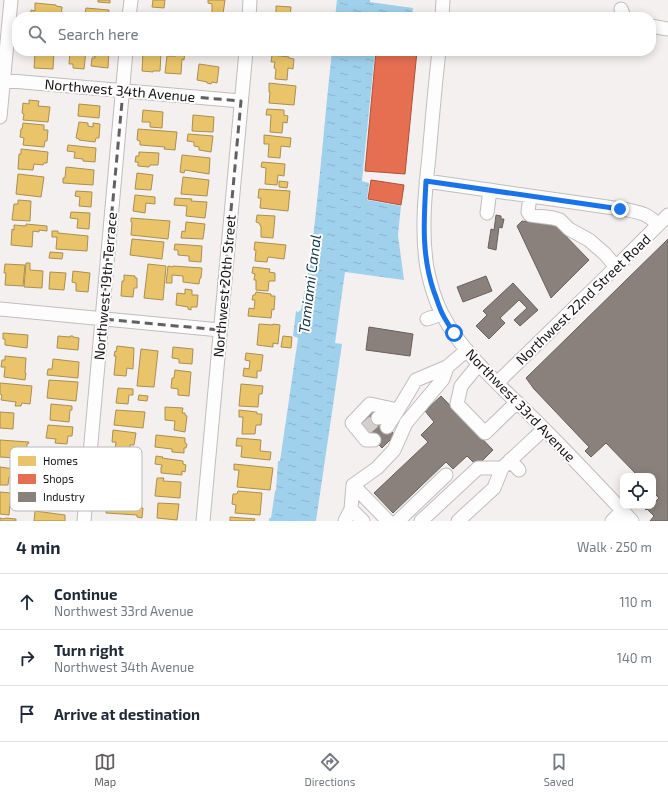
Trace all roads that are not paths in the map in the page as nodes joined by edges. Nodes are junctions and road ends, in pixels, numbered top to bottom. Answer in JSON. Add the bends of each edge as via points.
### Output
{"nodes":[{"id":1,"x":11,"y":0,"type":"edge"},
{"id":2,"x":131,"y":0,"type":"edge"},
{"id":3,"x":250,"y":0,"type":"edge"},
{"id":4,"x":443,"y":0,"type":"edge"},
{"id":5,"x":130,"y":12,"type":"edge"},
{"id":6,"x":249,"y":12,"type":"edge"},
{"id":7,"x":442,"y":12,"type":"edge"},
{"id":8,"x":656,"y":27,"type":"edge"},
{"id":9,"x":668,"y":28,"type":"edge"},
{"id":10,"x":126,"y":56,"type":"edge"},
{"id":11,"x":246,"y":56,"type":"edge"},
{"id":12,"x":438,"y":56,"type":"edge"},
{"id":13,"x":2,"y":80,"type":"edge"},
{"id":14,"x":123,"y":91,"type":"junction"},
{"id":15,"x":241,"y":101,"type":"junction"},
{"id":16,"x":0,"y":117,"type":"edge"},
{"id":17,"x":426,"y":181,"type":"junction"},
{"id":18,"x":490,"y":190,"type":"junction"},
{"id":19,"x":530,"y":196,"type":"junction"},
{"id":20,"x":487,"y":214,"type":"dead end"},
{"id":21,"x":668,"y":215,"type":"edge"},
{"id":22,"x":658,"y":225,"type":"junction"},
{"id":23,"x":616,"y":267,"type":"junction"},
{"id":24,"x":0,"y":309,"type":"edge"},
{"id":25,"x":442,"y":314,"type":"junction"},
{"id":26,"x":102,"y":319,"type":"junction"},
{"id":27,"x":427,"y":319,"type":"dead end"},
{"id":28,"x":220,"y":330,"type":"junction"},
{"id":29,"x":467,"y":350,"type":"junction"},
{"id":30,"x":479,"y":364,"type":"junction"},
{"id":31,"x":447,"y":367,"type":"junction"},
{"id":32,"x":497,"y":383,"type":"junction"},
{"id":33,"x":517,"y":402,"type":"junction"},
{"id":34,"x":398,"y":410,"type":"junction"},
{"id":35,"x":382,"y":422,"type":"tunnel mouth"},
{"id":36,"x":544,"y":428,"type":"junction"},
{"id":37,"x":374,"y":440,"type":"dead end"},
{"id":38,"x":91,"y":447,"type":"edge"},
{"id":39,"x":506,"y":464,"type":"junction"},
{"id":40,"x":519,"y":470,"type":"dead end"},
{"id":41,"x":446,"y":475,"type":"dead end"},
{"id":42,"x":353,"y":485,"type":"junction"},
{"id":43,"x":351,"y":509,"type":"junction"},
{"id":44,"x":85,"y":511,"type":"edge"},
{"id":45,"x":622,"y":511,"type":"junction"},
{"id":46,"x":84,"y":521,"type":"edge"},
{"id":47,"x":203,"y":521,"type":"edge"},
{"id":48,"x":345,"y":521,"type":"edge"},
{"id":49,"x":362,"y":521,"type":"edge"},
{"id":50,"x":388,"y":521,"type":"edge"},
{"id":51,"x":398,"y":521,"type":"edge"},
{"id":52,"x":421,"y":521,"type":"edge"},
{"id":53,"x":458,"y":521,"type":"edge"},
{"id":54,"x":612,"y":521,"type":"edge"},
{"id":55,"x":632,"y":521,"type":"edge"}],
"edges":[{"from":1,"to":13,"type":"street"},
{"from":2,"to":5,"type":"street"},
{"from":3,"to":6,"type":"street"},
{"from":4,"to":7,"type":"street"},
{"from":8,"to":9,"type":"street"},
{"from":10,"to":14,"type":"street","name":"Northwest 19th Terrace"},
{"from":11,"to":15,"type":"street","name":"Northwest 20th Street"},
{"from":12,"to":17,"type":"street","name":"Northwest 33rd Avenue"},
{"from":13,"to":14,"type":"street","name":"Northwest 34th Avenue"},
{"from":13,"to":16,"type":"street"},
{"from":14,"to":15,"type":"street","name":"Northwest 34th Avenue"},
{"from":14,"to":26,"type":"street","name":"Northwest 19th Terrace"},
{"from":15,"to":28,"type":"street","name":"Northwest 20th Street"},
{"from":17,"to":18,"type":"street"},
{"from":17,"to":25,"type":"street","name":"Northwest 33rd Avenue","via":[[425,253],[429,276]]},
{"from":18,"to":19,"type":"street"},
{"from":18,"to":20,"type":"street"},
{"from":19,"to":22,"type":"street","via":[[638,212],[652,218]]},
{"from":19,"to":23,"type":"street","via":[[530,215],[560,220],[569,229],[589,240]]},
{"from":21,"to":22,"type":"street","name":"Northwest 22nd Street Road"},
{"from":22,"to":23,"type":"street","name":"Northwest 22nd Street Road"},
{"from":23,"to":32,"type":"street","name":"Northwest 22nd Street Road"},
{"from":24,"to":26,"type":"street"},
{"from":25,"to":27,"type":"street"},
{"from":25,"to":29,"type":"street","name":"Northwest 33rd Avenue"},
{"from":26,"to":28,"type":"street"},
{"from":26,"to":38,"type":"street","name":"Northwest 19th Terrace"},
{"from":28,"to":47,"type":"street","name":"Northwest 20th Street"},
{"from":29,"to":30,"type":"street","name":"Northwest 33rd Avenue"},
{"from":29,"to":31,"type":"street"},
{"from":30,"to":32,"type":"street","name":"Northwest 33rd Avenue"},
{"from":30,"to":33,"type":"street","via":[[461,386],[457,404],[484,433]]},
{"from":31,"to":34,"type":"street","via":[[416,380]]},
{"from":31,"to":42,"type":"street","via":[[443,379],[406,423],[394,450],[377,468]]},
{"from":32,"to":33,"type":"street","name":"Northwest 33rd Avenue"},
{"from":33,"to":36,"type":"street","name":"Northwest 33rd Avenue"},
{"from":34,"to":35,"type":"street"},
{"from":34,"to":37,"type":"street","via":[[370,404],[352,423],[363,432],[366,440]]},
{"from":36,"to":39,"type":"street"},
{"from":36,"to":45,"type":"street","name":"Northwest 33rd Avenue"},
{"from":39,"to":40,"type":"street"},
{"from":39,"to":52,"type":"street","via":[[478,468]]},
{"from":39,"to":53,"type":"street","via":[[494,488]]},
{"from":41,"to":51,"type":"street"},
{"from":42,"to":43,"type":"street"},
{"from":42,"to":50,"type":"street"},
{"from":43,"to":48,"type":"street"},
{"from":43,"to":49,"type":"street"},
{"from":44,"to":46,"type":"street","name":"Northwest 19th Terrace"},
{"from":45,"to":54,"type":"street"},
{"from":45,"to":55,"type":"street","name":"Northwest 33rd Avenue"}]}
